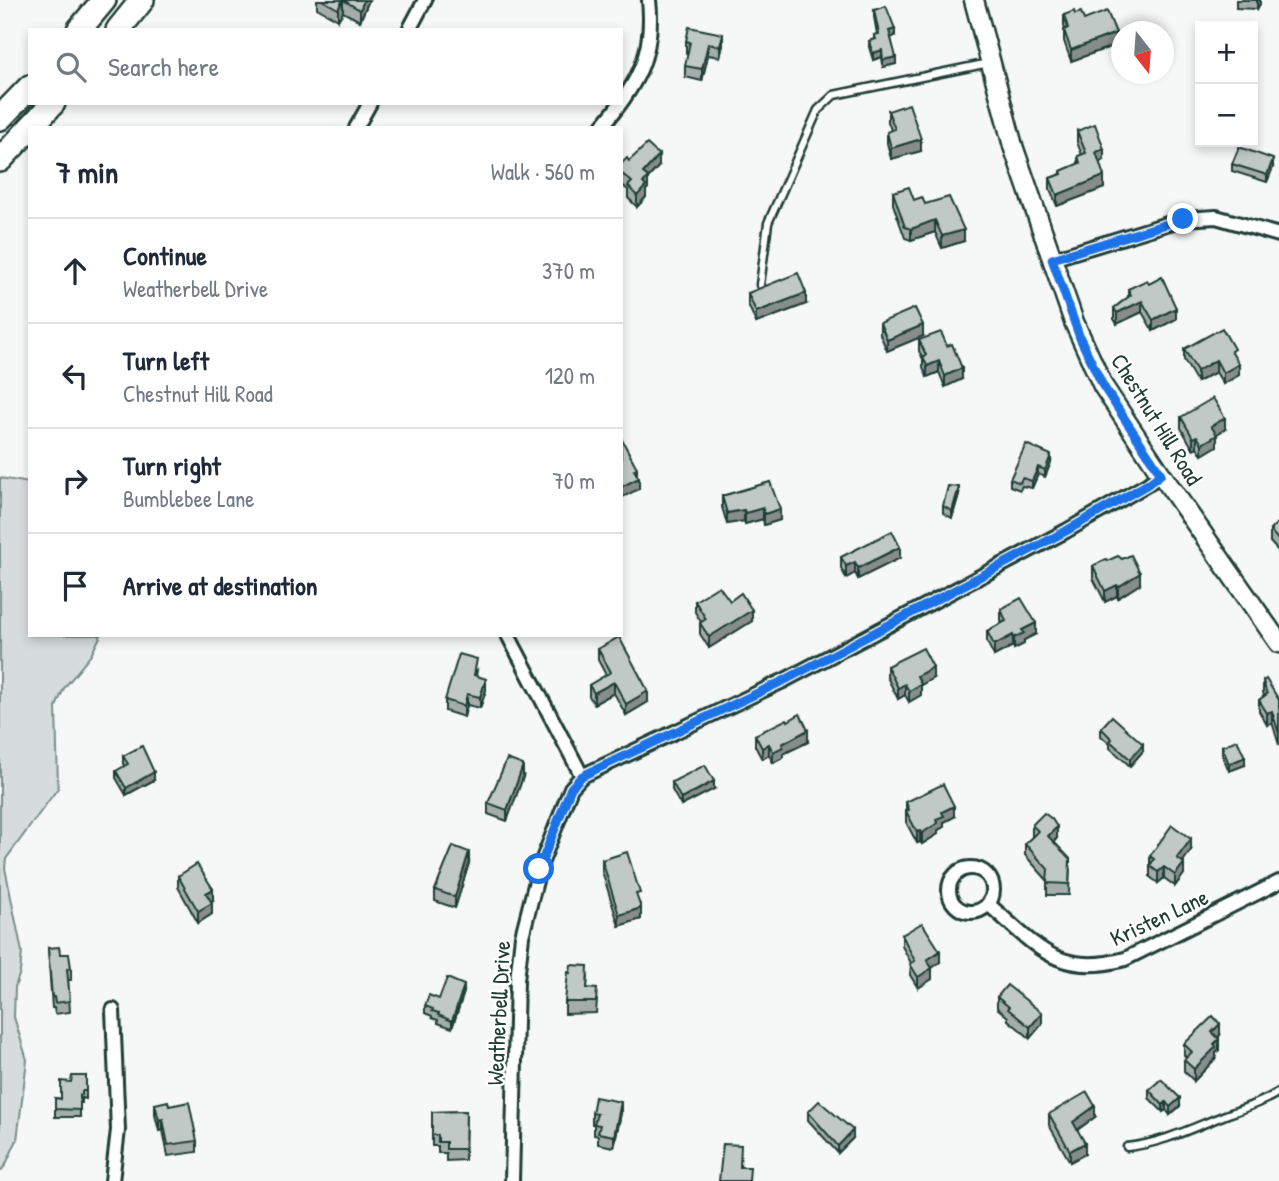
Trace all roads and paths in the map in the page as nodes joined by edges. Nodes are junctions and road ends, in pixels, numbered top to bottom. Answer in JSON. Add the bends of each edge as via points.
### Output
{"nodes":[{"id":1,"x":104,"y":0,"type":"edge"},
{"id":2,"x":142,"y":0,"type":"edge"},
{"id":3,"x":425,"y":0,"type":"edge"},
{"id":4,"x":649,"y":0,"type":"edge"},
{"id":5,"x":974,"y":0,"type":"edge"},
{"id":6,"x":81,"y":28,"type":"edge"},
{"id":7,"x":120,"y":28,"type":"edge"},
{"id":8,"x":410,"y":28,"type":"edge"},
{"id":9,"x":991,"y":62,"type":"junction"},
{"id":10,"x":28,"y":89,"type":"edge"},
{"id":11,"x":623,"y":100,"type":"edge"},
{"id":12,"x":51,"y":105,"type":"edge"},
{"id":13,"x":369,"y":105,"type":"edge"},
{"id":14,"x":620,"y":105,"type":"edge"},
{"id":15,"x":0,"y":118,"type":"edge"},
{"id":16,"x":32,"y":126,"type":"edge"},
{"id":17,"x":357,"y":126,"type":"edge"},
{"id":18,"x":603,"y":126,"type":"edge"},
{"id":19,"x":28,"y":130,"type":"edge"},
{"id":20,"x":0,"y":160,"type":"edge"},
{"id":21,"x":1279,"y":235,"type":"edge"},
{"id":22,"x":1052,"y":259,"type":"junction"},
{"id":23,"x":760,"y":285,"type":"edge"},
{"id":24,"x":1161,"y":474,"type":"junction"},
{"id":25,"x":509,"y":637,"type":"edge"},
{"id":26,"x":1279,"y":643,"type":"edge"},
{"id":27,"x":582,"y":776,"type":"junction"},
{"id":28,"x":1279,"y":882,"type":"edge"},
{"id":29,"x":988,"y":904,"type":"dead end"},
{"id":30,"x":113,"y":1010,"type":"dead end"},
{"id":31,"x":1279,"y":1092,"type":"edge"},
{"id":32,"x":1127,"y":1147,"type":"dead end"},
{"id":33,"x":112,"y":1181,"type":"edge"},
{"id":34,"x":512,"y":1181,"type":"edge"}],
"edges":[{"from":1,"to":6,"type":"highway"},
{"from":2,"to":7,"type":"highway"},
{"from":3,"to":8,"type":"street"},
{"from":4,"to":11,"type":"street","via":[[652,23],[647,57]]},
{"from":5,"to":9,"type":"main road","name":"Chestnut Hill Road"},
{"from":9,"to":22,"type":"main road","name":"Chestnut Hill Road","via":[[1013,146]]},
{"from":9,"to":23,"type":"lane","via":[[834,95],[818,110],[768,223]]},
{"from":10,"to":15,"type":"highway"},
{"from":12,"to":16,"type":"highway"},
{"from":13,"to":17,"type":"street"},
{"from":14,"to":18,"type":"street"},
{"from":19,"to":20,"type":"highway"},
{"from":21,"to":22,"type":"street","via":[[1216,217],[1183,219]]},
{"from":22,"to":24,"type":"main road","name":"Chestnut Hill Road","via":[[1103,386]]},
{"from":24,"to":26,"type":"main road","name":"Chestnut Hill Road"},
{"from":24,"to":27,"type":"street","via":[[1066,531],[785,680]]},
{"from":25,"to":27,"type":"street"},
{"from":27,"to":34,"type":"street","name":"Weatherbell Drive","via":[[571,788],[539,869],[523,936],[517,980]]},
{"from":28,"to":29,"type":"street","name":"Kristen Lane","via":[[1106,964],[1085,965],[1051,956]]},
{"from":30,"to":33,"type":"street","via":[[118,1129]]},
{"from":31,"to":32,"type":"lane","via":[[1183,1133]]}]}
